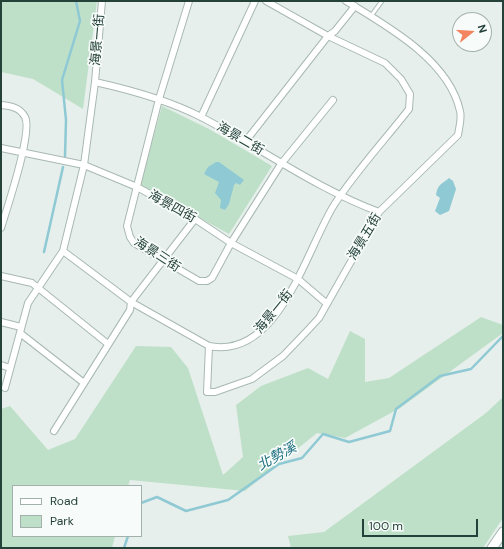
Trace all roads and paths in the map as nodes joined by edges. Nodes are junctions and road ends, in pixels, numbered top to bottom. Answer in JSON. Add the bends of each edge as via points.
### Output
{"nodes":[{"id":1,"x":102,"y":1,"type":"edge"},
{"id":2,"x":189,"y":1,"type":"edge"},
{"id":3,"x":255,"y":1,"type":"edge"},
{"id":4,"x":266,"y":1,"type":"edge"},
{"id":5,"x":346,"y":1,"type":"edge"},
{"id":6,"x":382,"y":1,"type":"edge"},
{"id":7,"x":355,"y":6,"type":"junction"},
{"id":8,"x":371,"y":16,"type":"junction"},
{"id":9,"x":328,"y":36,"type":"junction"},
{"id":10,"x":95,"y":82,"type":"junction"},
{"id":11,"x":159,"y":99,"type":"junction"},
{"id":12,"x":332,"y":100,"type":"dead end"},
{"id":13,"x":1,"y":104,"type":"edge"},
{"id":14,"x":201,"y":117,"type":"junction"},
{"id":15,"x":245,"y":142,"type":"junction"},
{"id":16,"x":1,"y":148,"type":"edge"},
{"id":17,"x":23,"y":152,"type":"junction"},
{"id":18,"x":281,"y":164,"type":"junction"},
{"id":19,"x":84,"y":165,"type":"junction"},
{"id":20,"x":137,"y":187,"type":"junction"},
{"id":21,"x":340,"y":197,"type":"junction"},
{"id":22,"x":379,"y":212,"type":"junction"},
{"id":23,"x":195,"y":219,"type":"junction"},
{"id":24,"x":1,"y":228,"type":"edge"},
{"id":25,"x":231,"y":243,"type":"junction"},
{"id":26,"x":63,"y":251,"type":"junction"},
{"id":27,"x":164,"y":260,"type":"junction"},
{"id":28,"x":1,"y":276,"type":"edge"},
{"id":29,"x":298,"y":279,"type":"junction"},
{"id":30,"x":38,"y":288,"type":"junction"},
{"id":31,"x":131,"y":302,"type":"junction"},
{"id":32,"x":326,"y":303,"type":"junction"},
{"id":33,"x":1,"y":322,"type":"edge"},
{"id":34,"x":20,"y":330,"type":"junction"},
{"id":35,"x":108,"y":344,"type":"junction"},
{"id":36,"x":209,"y":346,"type":"junction"},
{"id":37,"x":1,"y":366,"type":"edge"},
{"id":38,"x":10,"y":368,"type":"junction"},
{"id":39,"x":84,"y":383,"type":"junction"},
{"id":40,"x":5,"y":388,"type":"dead end"},
{"id":41,"x":54,"y":431,"type":"dead end"},
{"id":42,"x":503,"y":532,"type":"edge"},
{"id":43,"x":492,"y":548,"type":"edge"}],
"edges":[{"from":1,"to":10,"type":"street","name":"海景一街"},
{"from":2,"to":11,"type":"street","name":"海景三街"},
{"from":3,"to":14,"type":"street"},
{"from":4,"to":9,"type":"street","name":"海景一街"},
{"from":5,"to":7,"type":"street","name":"海景五街"},
{"from":6,"to":8,"type":"lane"},
{"from":7,"to":8,"type":"street","name":"海景五街"},
{"from":7,"to":9,"type":"street"},
{"from":8,"to":22,"type":"street","name":"海景五街","via":[[426,55],[452,88],[461,112],[458,135]]},
{"from":9,"to":15,"type":"street"},
{"from":9,"to":21,"type":"street","name":"海景一街","via":[[385,63],[401,79],[410,94],[409,109]]},
{"from":10,"to":11,"type":"street","name":"海景二街"},
{"from":10,"to":19,"type":"street","name":"海景一街"},
{"from":11,"to":14,"type":"street","name":"海景二街"},
{"from":11,"to":20,"type":"street","name":"海景三街"},
{"from":12,"to":18,"type":"street","name":"海景三街"},
{"from":13,"to":17,"type":"street","via":[[21,111],[26,118]]},
{"from":14,"to":15,"type":"street","name":"海景二街"},
{"from":15,"to":18,"type":"street","name":"海景二街"},
{"from":16,"to":17,"type":"street","name":"海景四街"},
{"from":17,"to":19,"type":"street","name":"海景四街"},
{"from":17,"to":24,"type":"street"},
{"from":18,"to":21,"type":"street","name":"海景二街"},
{"from":18,"to":25,"type":"street","name":"海景三街"},
{"from":19,"to":20,"type":"street","name":"海景四街"},
{"from":19,"to":26,"type":"street","name":"海景一街"},
{"from":20,"to":23,"type":"street","name":"海景四街"},
{"from":20,"to":27,"type":"street","name":"海景三街","via":[[127,226],[130,237],[134,243]]},
{"from":21,"to":22,"type":"street","name":"海景二街"},
{"from":21,"to":29,"type":"street","name":"海景一街"},
{"from":22,"to":32,"type":"street","name":"海景五街"},
{"from":23,"to":25,"type":"street","name":"海景四街"},
{"from":23,"to":27,"type":"street"},
{"from":25,"to":27,"type":"street","name":"海景三街","via":[[212,278],[207,281],[198,281]]},
{"from":25,"to":29,"type":"street","name":"海景四街"},
{"from":26,"to":30,"type":"street"},
{"from":26,"to":31,"type":"street","name":"海景一街"},
{"from":27,"to":31,"type":"street"},
{"from":28,"to":30,"type":"street","via":[[32,283]]},
{"from":29,"to":32,"type":"street","name":"海景四街"},
{"from":29,"to":36,"type":"street","name":"海景一街","via":[[260,333],[232,347]]},
{"from":30,"to":34,"type":"street","via":[[28,303]]},
{"from":30,"to":35,"type":"street"},
{"from":31,"to":35,"type":"street","via":[[130,310]]},
{"from":31,"to":36,"type":"street","name":"海景一街"},
{"from":32,"to":36,"type":"street","name":"海景五街","via":[[319,318],[283,356],[248,381],[215,392],[207,392]]},
{"from":33,"to":34,"type":"street"},
{"from":34,"to":38,"type":"street"},
{"from":34,"to":39,"type":"street"},
{"from":35,"to":39,"type":"street"},
{"from":37,"to":38,"type":"street"},
{"from":38,"to":40,"type":"street"},
{"from":39,"to":41,"type":"street"},
{"from":42,"to":43,"type":"street"}]}
